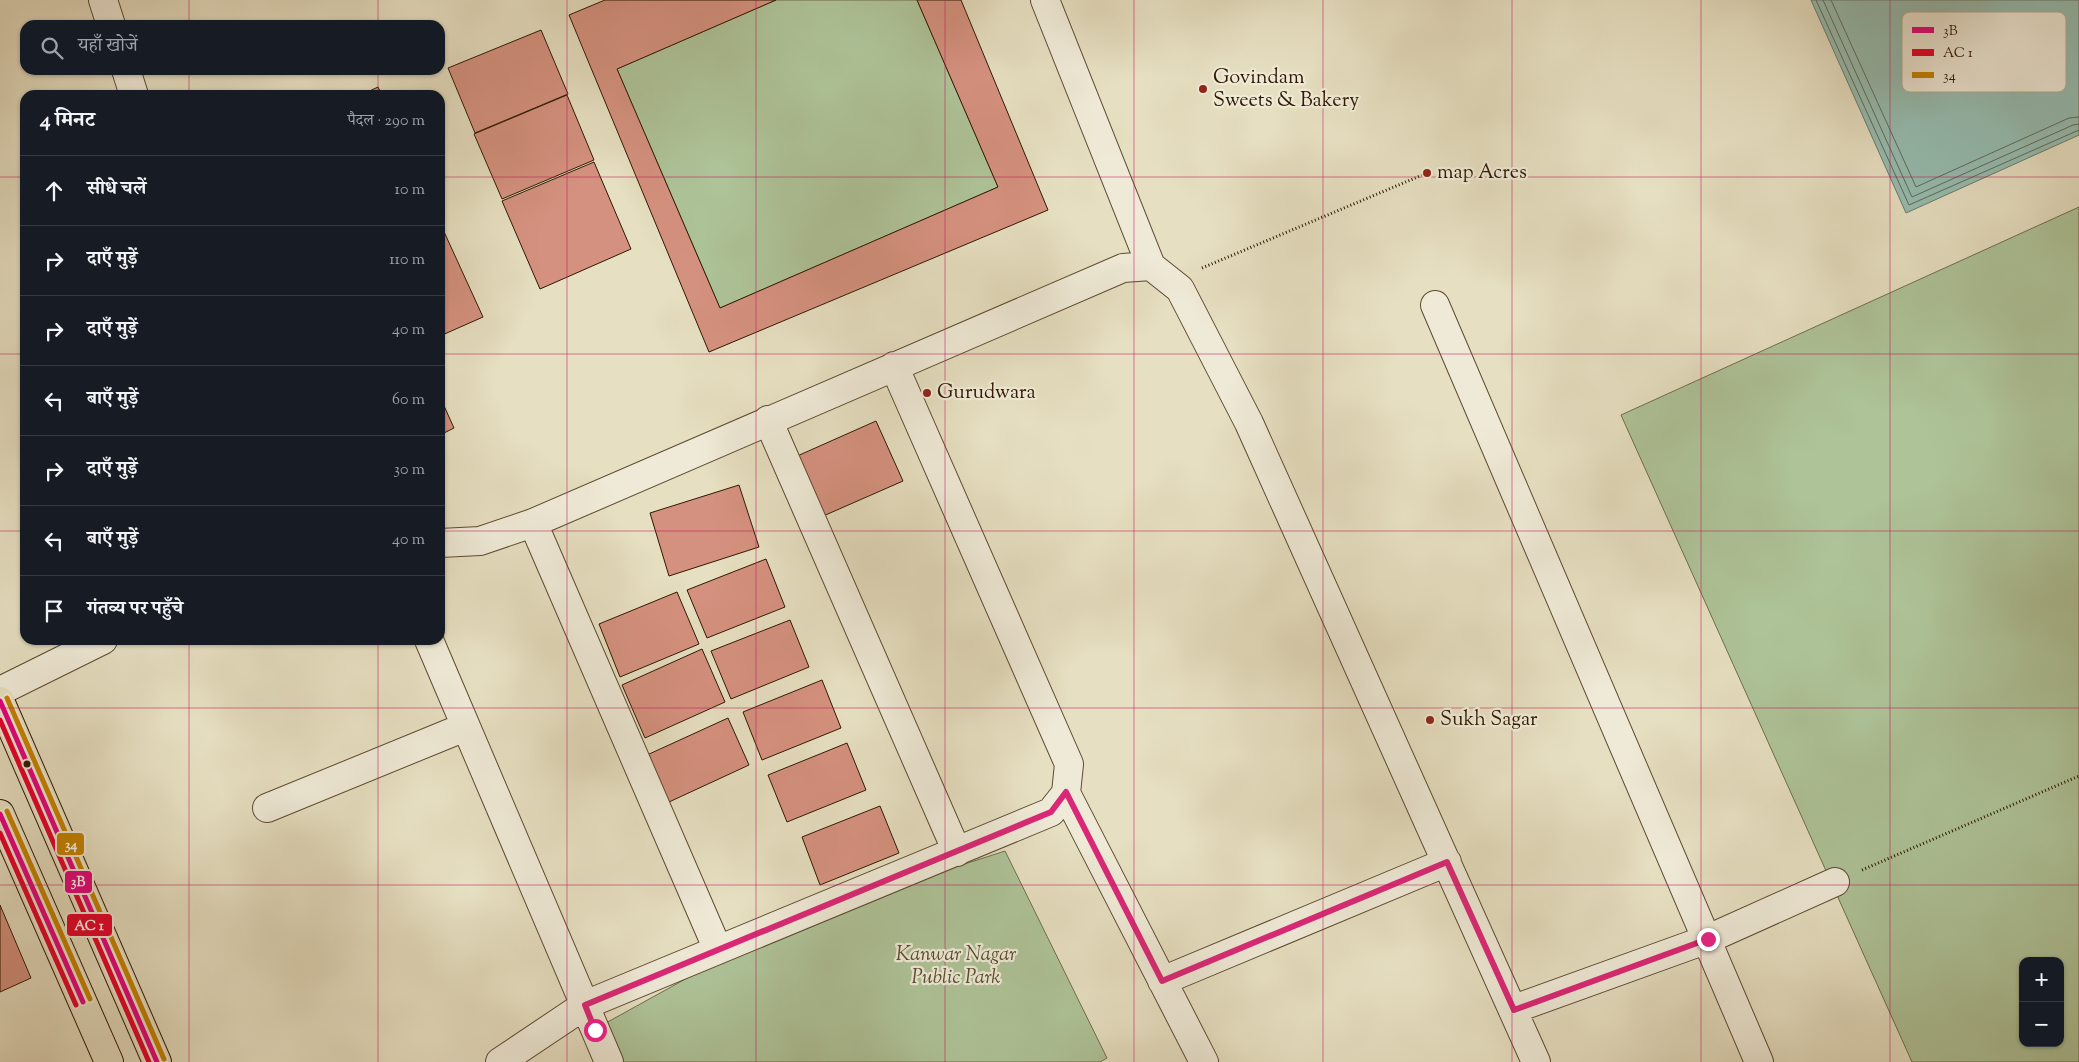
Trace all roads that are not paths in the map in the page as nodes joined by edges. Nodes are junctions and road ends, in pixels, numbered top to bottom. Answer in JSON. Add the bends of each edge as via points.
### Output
{"nodes":[{"id":1,"x":103,"y":0,"type":"edge"},
{"id":2,"x":1046,"y":0,"type":"edge"},
{"id":3,"x":109,"y":20,"type":"edge"},
{"id":4,"x":128,"y":75,"type":"edge"},
{"id":5,"x":132,"y":90,"type":"edge"},
{"id":6,"x":1161,"y":274,"type":"junction"},
{"id":7,"x":1435,"y":305,"type":"dead end"},
{"id":8,"x":894,"y":366,"type":"junction"},
{"id":9,"x":768,"y":420,"type":"junction"},
{"id":10,"x":533,"y":523,"type":"junction"},
{"id":11,"x":445,"y":543,"type":"edge"},
{"id":12,"x":93,"y":645,"type":"edge"},
{"id":13,"x":431,"y":645,"type":"edge"},
{"id":14,"x":0,"y":690,"type":"edge"},
{"id":15,"x":0,"y":701,"type":"edge"},
{"id":16,"x":465,"y":727,"type":"junction"},
{"id":17,"x":1066,"y":792,"type":"junction"},
{"id":18,"x":268,"y":808,"type":"dead end"},
{"id":19,"x":0,"y":814,"type":"edge"},
{"id":20,"x":957,"y":852,"type":"junction"},
{"id":21,"x":1447,"y":862,"type":"junction"},
{"id":22,"x":1835,"y":882,"type":"road end"},
{"id":23,"x":1708,"y":939,"type":"junction"},
{"id":24,"x":718,"y":950,"type":"junction"},
{"id":25,"x":1162,"y":981,"type":"junction"},
{"id":26,"x":585,"y":1005,"type":"junction"},
{"id":27,"x":1514,"y":1010,"type":"junction"},
{"id":28,"x":105,"y":1061,"type":"edge"},
{"id":29,"x":157,"y":1062,"type":"edge"},
{"id":30,"x":500,"y":1062,"type":"edge"},
{"id":31,"x":609,"y":1062,"type":"edge"},
{"id":32,"x":1204,"y":1062,"type":"edge"},
{"id":33,"x":1536,"y":1062,"type":"edge"},
{"id":34,"x":1759,"y":1062,"type":"edge"}],
"edges":[{"from":1,"to":3,"type":"street"},
{"from":2,"to":6,"type":"street"},
{"from":4,"to":5,"type":"street"},
{"from":6,"to":8,"type":"street","via":[[1124,268]]},
{"from":6,"to":21,"type":"street","via":[[1180,289],[1249,424]]},
{"from":7,"to":23,"type":"street"},
{"from":8,"to":9,"type":"street"},
{"from":8,"to":17,"type":"street","via":[[1069,764]]},
{"from":9,"to":10,"type":"street"},
{"from":9,"to":20,"type":"street"},
{"from":10,"to":11,"type":"street","via":[[480,541]]},
{"from":10,"to":24,"type":"street"},
{"from":12,"to":14,"type":"street"},
{"from":13,"to":16,"type":"street"},
{"from":15,"to":29,"type":"main road"},
{"from":16,"to":18,"type":"street"},
{"from":16,"to":26,"type":"street"},
{"from":17,"to":20,"type":"street","via":[[1051,812]]},
{"from":17,"to":25,"type":"street"},
{"from":19,"to":28,"type":"main road"},
{"from":20,"to":24,"type":"street"},
{"from":21,"to":25,"type":"street"},
{"from":21,"to":27,"type":"street"},
{"from":22,"to":23,"type":"street"},
{"from":23,"to":27,"type":"street"},
{"from":23,"to":34,"type":"street"},
{"from":24,"to":26,"type":"street"},
{"from":25,"to":32,"type":"street"},
{"from":26,"to":30,"type":"street"},
{"from":26,"to":31,"type":"street"},
{"from":27,"to":33,"type":"street"}]}
